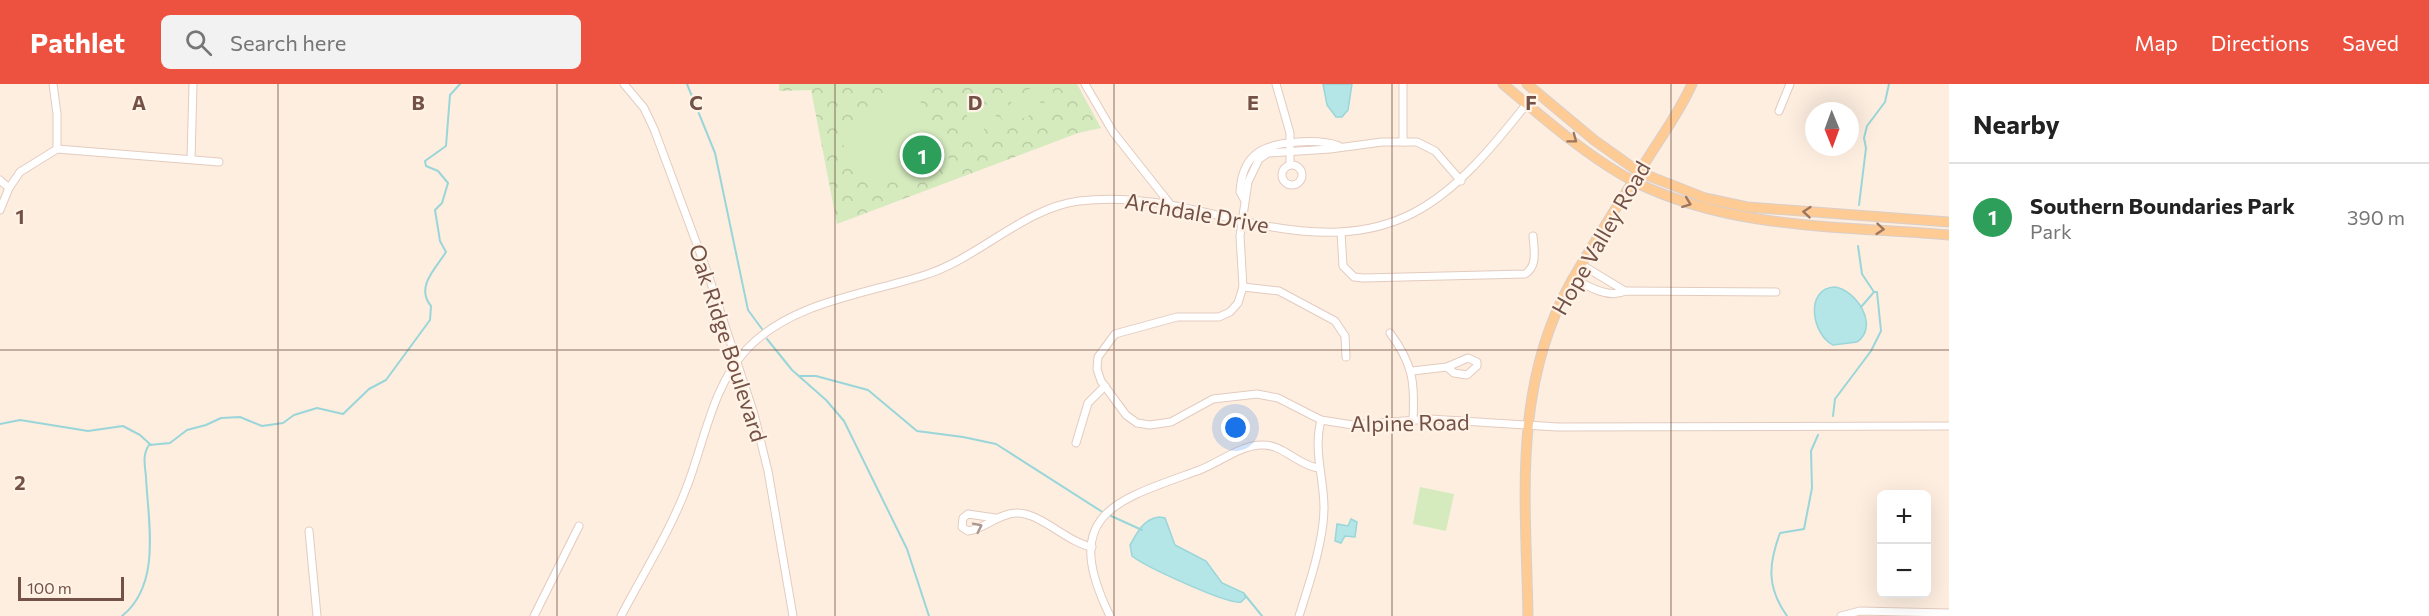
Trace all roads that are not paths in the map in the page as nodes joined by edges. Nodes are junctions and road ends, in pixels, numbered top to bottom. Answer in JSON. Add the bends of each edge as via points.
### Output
{"nodes":[{"id":1,"x":53,"y":84,"type":"edge"},
{"id":2,"x":192,"y":84,"type":"edge"},
{"id":3,"x":624,"y":84,"type":"edge"},
{"id":4,"x":1084,"y":84,"type":"edge"},
{"id":5,"x":1276,"y":84,"type":"edge"},
{"id":6,"x":1402,"y":84,"type":"edge"},
{"id":7,"x":1503,"y":84,"type":"edge"},
{"id":8,"x":1527,"y":84,"type":"edge"},
{"id":9,"x":1692,"y":84,"type":"edge"},
{"id":10,"x":1790,"y":84,"type":"edge"},
{"id":11,"x":1536,"y":92,"type":"junction"},
{"id":12,"x":1526,"y":104,"type":"junction"},
{"id":13,"x":1779,"y":111,"type":"dead end"},
{"id":14,"x":1290,"y":142,"type":"junction"},
{"id":15,"x":1403,"y":142,"type":"junction"},
{"id":16,"x":1339,"y":146,"type":"junction"},
{"id":17,"x":57,"y":149,"type":"junction"},
{"id":18,"x":1290,"y":151,"type":"junction"},
{"id":19,"x":191,"y":159,"type":"junction"},
{"id":20,"x":219,"y":162,"type":"dead end"},
{"id":21,"x":1290,"y":165,"type":"dead end"},
{"id":22,"x":1639,"y":172,"type":"junction"},
{"id":23,"x":0,"y":180,"type":"edge"},
{"id":24,"x":1461,"y":181,"type":"junction"},
{"id":25,"x":1633,"y":181,"type":"junction"},
{"id":26,"x":9,"y":188,"type":"junction"},
{"id":27,"x":1244,"y":199,"type":"junction"},
{"id":28,"x":1170,"y":204,"type":"junction"},
{"id":29,"x":0,"y":210,"type":"edge"},
{"id":30,"x":1241,"y":221,"type":"junction"},
{"id":31,"x":1949,"y":222,"type":"edge"},
{"id":32,"x":1341,"y":232,"type":"junction"},
{"id":33,"x":1949,"y":235,"type":"edge"},
{"id":34,"x":1533,"y":236,"type":"dead end"},
{"id":35,"x":1582,"y":265,"type":"junction"},
{"id":36,"x":1574,"y":278,"type":"junction"},
{"id":37,"x":1243,"y":287,"type":"junction"},
{"id":38,"x":1625,"y":291,"type":"junction"},
{"id":39,"x":1776,"y":292,"type":"dead end"},
{"id":40,"x":1390,"y":333,"type":"dead end"},
{"id":41,"x":1346,"y":357,"type":"dead end"},
{"id":42,"x":737,"y":361,"type":"junction"},
{"id":43,"x":1447,"y":367,"type":"dead end"},
{"id":44,"x":1412,"y":371,"type":"junction"},
{"id":45,"x":1105,"y":386,"type":"junction"},
{"id":46,"x":1321,"y":420,"type":"junction"},
{"id":47,"x":1413,"y":420,"type":"junction"},
{"id":48,"x":1526,"y":426,"type":"junction"},
{"id":49,"x":1949,"y":426,"type":"edge"},
{"id":50,"x":1076,"y":443,"type":"dead end"},
{"id":51,"x":1318,"y":468,"type":"junction"},
{"id":52,"x":995,"y":518,"type":"dead end"},
{"id":53,"x":579,"y":526,"type":"dead end"},
{"id":54,"x":309,"y":531,"type":"dead end"},
{"id":55,"x":1092,"y":547,"type":"junction"},
{"id":56,"x":1949,"y":613,"type":"edge"},
{"id":57,"x":538,"y":615,"type":"edge"},
{"id":58,"x":317,"y":616,"type":"edge"},
{"id":59,"x":621,"y":616,"type":"edge"},
{"id":60,"x":793,"y":616,"type":"edge"},
{"id":61,"x":1110,"y":616,"type":"edge"},
{"id":62,"x":1299,"y":616,"type":"edge"},
{"id":63,"x":1528,"y":616,"type":"edge"},
{"id":64,"x":1841,"y":616,"type":"edge"}],
"edges":[{"from":1,"to":17,"type":"street"},
{"from":2,"to":19,"type":"street"},
{"from":3,"to":42,"type":"street","name":"Oak Ridge Boulevard","via":[[644,108],[654,129]]},
{"from":4,"to":28,"type":"street","via":[[1113,132]]},
{"from":5,"to":14,"type":"street"},
{"from":6,"to":15,"type":"street"},
{"from":7,"to":12,"type":"main road"},
{"from":8,"to":11,"type":"main road"},
{"from":9,"to":22,"type":"main road","name":"Hope Valley Road"},
{"from":10,"to":13,"type":"street"},
{"from":11,"to":12,"type":"street","name":"Archdale Drive"},
{"from":11,"to":22,"type":"main road","via":[[1594,141]]},
{"from":12,"to":24,"type":"street","name":"Archdale Drive"},
{"from":12,"to":25,"type":"main road","one_way":true},
{"from":14,"to":16,"type":"street","via":[[1328,142]]},
{"from":14,"to":18,"type":"street"},
{"from":14,"to":27,"type":"street","via":[[1259,150],[1249,160],[1240,181]]},
{"from":15,"to":16,"type":"street"},
{"from":15,"to":24,"type":"street","via":[[1427,145]]},
{"from":16,"to":18,"type":"street"},
{"from":17,"to":19,"type":"street"},
{"from":17,"to":26,"type":"street","via":[[27,167]]},
{"from":18,"to":21,"type":"street"},
{"from":18,"to":27,"type":"street","via":[[1268,153],[1259,159]]},
{"from":19,"to":20,"type":"street"},
{"from":22,"to":25,"type":"main road","name":"Hope Valley Road"},
{"from":31,"to":22,"type":"main road","one_way":true,"via":[[1747,207],[1705,198]]},
{"from":23,"to":26,"type":"street"},
{"from":24,"to":32,"type":"street","name":"Archdale Drive","via":[[1409,215],[1361,231]]},
{"from":25,"to":33,"type":"main road","one_way":true,"via":[[1694,206],[1729,215]]},
{"from":25,"to":35,"type":"main road","name":"Hope Valley Road"},
{"from":26,"to":29,"type":"street"},
{"from":27,"to":30,"type":"street"},
{"from":28,"to":30,"type":"street","name":"Archdale Drive"},
{"from":28,"to":42,"type":"street","name":"Archdale Drive","via":[[1113,198],[1075,201],[1050,209],[952,266],[787,319],[762,335]]},
{"from":30,"to":32,"type":"street","name":"Archdale Drive","via":[[1287,230]]},
{"from":30,"to":37,"type":"street"},
{"from":32,"to":34,"type":"street","via":[[1343,266],[1354,277],[1363,278],[1525,274],[1533,267]]},
{"from":35,"to":36,"type":"main road","name":"Hope Valley Road"},
{"from":35,"to":38,"type":"street"},
{"from":36,"to":38,"type":"street","via":[[1602,291],[1618,295]]},
{"from":36,"to":48,"type":"main road","name":"Hope Valley Road","via":[[1541,355]]},
{"from":37,"to":41,"type":"street","via":[[1289,295],[1335,321],[1345,336]]},
{"from":37,"to":45,"type":"street","name":"Alpine Road","via":[[1234,308],[1219,317],[1177,317],[1115,334],[1098,357],[1097,369]]},
{"from":38,"to":39,"type":"street"},
{"from":40,"to":44,"type":"street"},
{"from":42,"to":59,"type":"street","name":"Archdale Drive","via":[[722,388],[685,492]]},
{"from":42,"to":60,"type":"street","name":"Oak Ridge Boulevard","via":[[762,443]]},
{"from":43,"to":44,"type":"street"},
{"from":44,"to":47,"type":"street"},
{"from":45,"to":46,"type":"street","name":"Alpine Road","via":[[1126,415],[1137,423],[1170,422],[1213,399],[1246,394],[1278,398]]},
{"from":45,"to":50,"type":"street","via":[[1088,404]]},
{"from":46,"to":47,"type":"street","name":"Alpine Road","via":[[1353,426]]},
{"from":46,"to":51,"type":"street"},
{"from":47,"to":48,"type":"street","name":"Alpine Road","via":[[1453,419]]},
{"from":48,"to":49,"type":"street","name":"Alpine Road"},
{"from":48,"to":63,"type":"main road","name":"Hope Valley Road"},
{"from":51,"to":55,"type":"street","via":[[1302,465],[1269,445],[1254,446],[1128,497],[1097,523]]},
{"from":51,"to":62,"type":"street","via":[[1323,521]]},
{"from":52,"to":55,"type":"street","via":[[1015,513],[1029,515],[1077,544]]},
{"from":53,"to":57,"type":"street"},
{"from":54,"to":58,"type":"street"},
{"from":55,"to":61,"type":"street","via":[[1099,588]]},
{"from":56,"to":64,"type":"street","via":[[1860,611]]}]}
